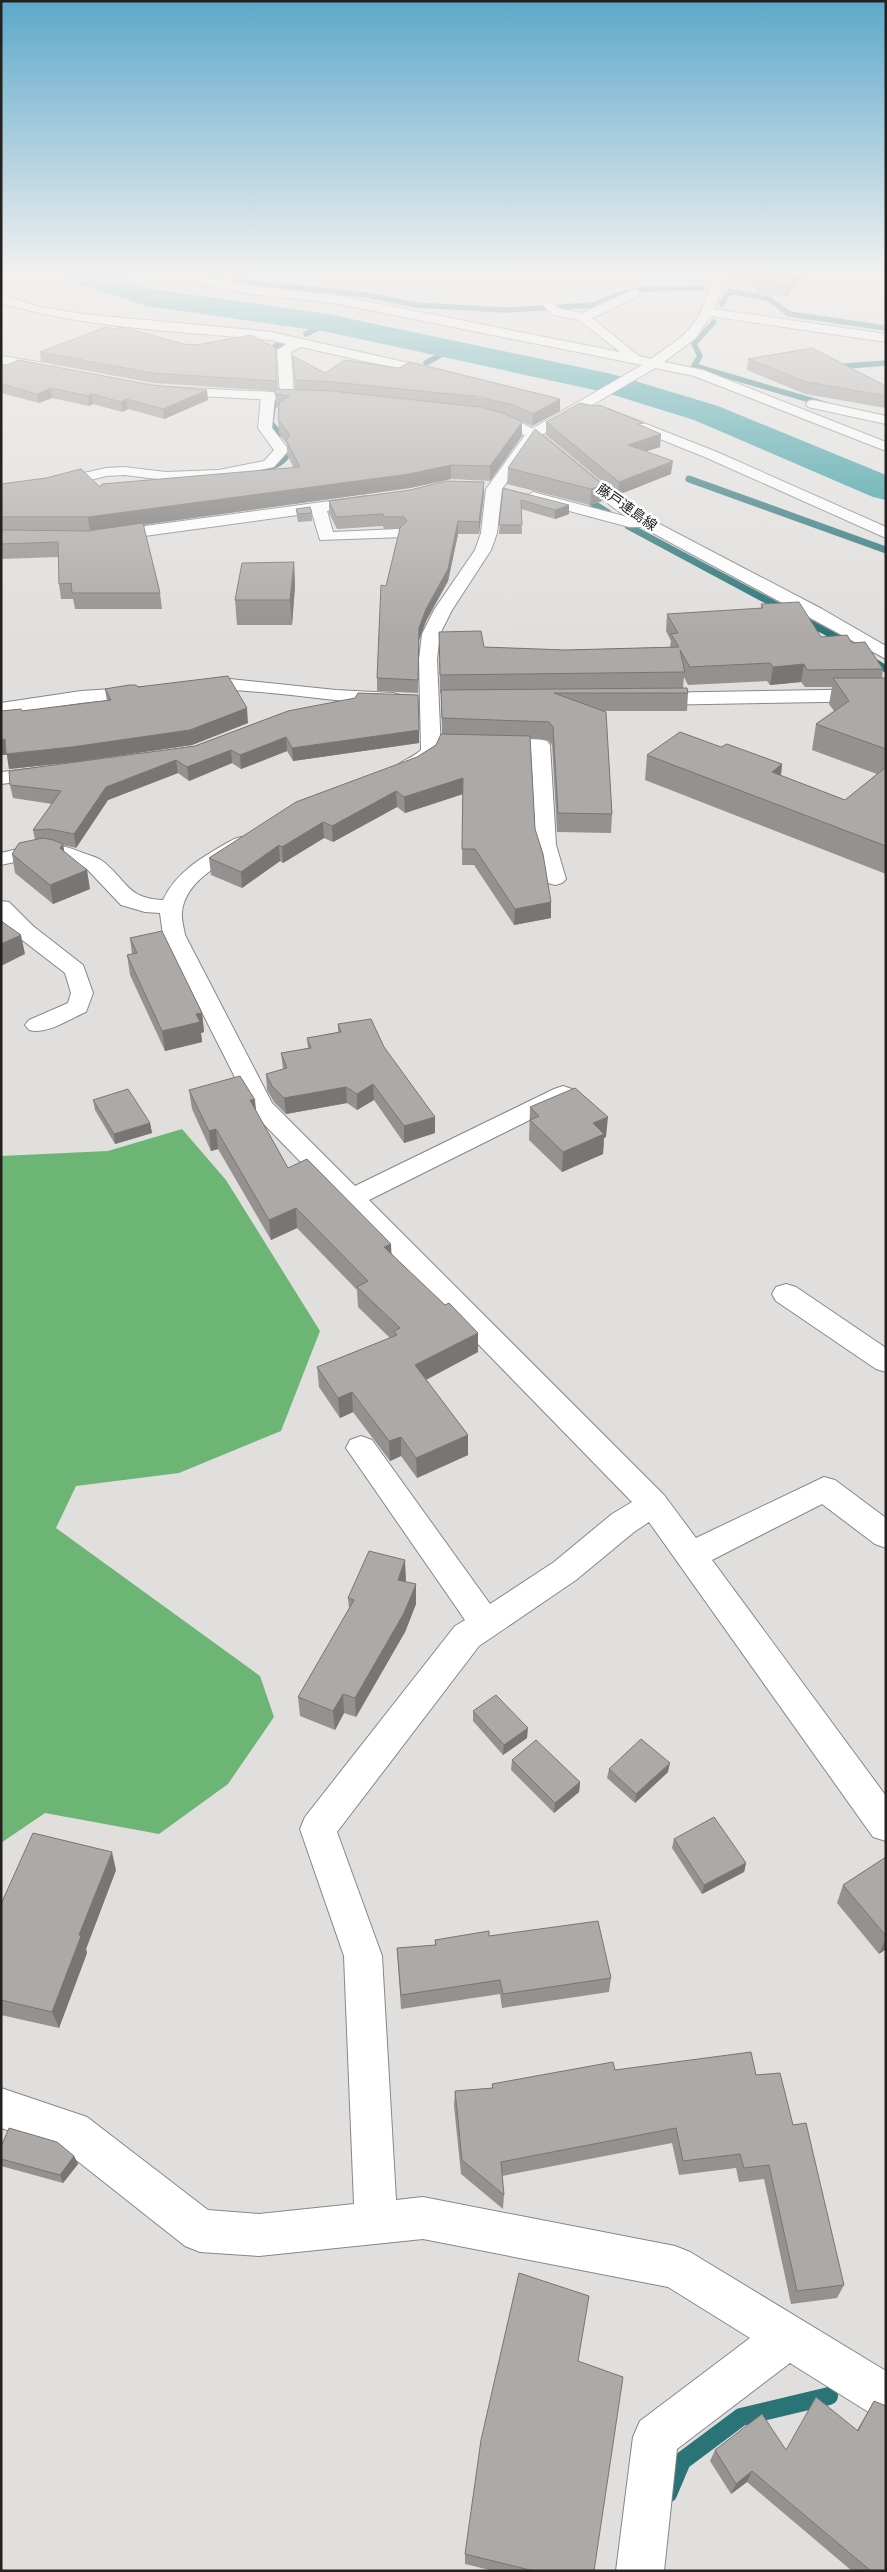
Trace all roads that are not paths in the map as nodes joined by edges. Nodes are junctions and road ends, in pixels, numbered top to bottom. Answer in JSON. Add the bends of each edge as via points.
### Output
{"nodes":[{"id":1,"x":252,"y":395,"type":"edge"},
{"id":2,"x":598,"y":395,"type":"edge"},
{"id":3,"x":752,"y":395,"type":"edge"},
{"id":4,"x":782,"y":395,"type":"edge"},
{"id":5,"x":268,"y":396,"type":"junction"},
{"id":6,"x":287,"y":397,"type":"joint"},
{"id":7,"x":333,"y":399,"type":"edge"},
{"id":8,"x":563,"y":401,"type":"dead end"},
{"id":9,"x":584,"y":404,"type":"junction"},
{"id":10,"x":470,"y":414,"type":"edge"},
{"id":11,"x":886,"y":420,"type":"edge"},
{"id":12,"x":533,"y":434,"type":"junction"},
{"id":13,"x":886,"y":447,"type":"edge"},
{"id":14,"x":502,"y":490,"type":"junction"},
{"id":15,"x":1,"y":491,"type":"edge"},
{"id":16,"x":381,"y":499,"type":"edge"},
{"id":17,"x":319,"y":508,"type":"junction"},
{"id":18,"x":644,"y":522,"type":"junction"},
{"id":19,"x":886,"y":533,"type":"edge"},
{"id":20,"x":398,"y":534,"type":"edge"},
{"id":21,"x":90,"y":539,"type":"edge"},
{"id":22,"x":886,"y":654,"type":"edge"},
{"id":23,"x":180,"y":688,"type":"edge"},
{"id":24,"x":160,"y":690,"type":"edge"},
{"id":25,"x":886,"y":695,"type":"edge"},
{"id":26,"x":385,"y":698,"type":"junction"},
{"id":27,"x":637,"y":699,"type":"edge"},
{"id":28,"x":438,"y":700,"type":"junction"},
{"id":29,"x":1,"y":709,"type":"edge"},
{"id":30,"x":310,"y":712,"type":"edge"},
{"id":31,"x":476,"y":744,"type":"edge"},
{"id":32,"x":66,"y":772,"type":"edge"},
{"id":33,"x":384,"y":776,"type":"edge"},
{"id":34,"x":1,"y":778,"type":"edge"},
{"id":35,"x":257,"y":832,"type":"edge"},
{"id":36,"x":1,"y":859,"type":"edge"},
{"id":37,"x":555,"y":879,"type":"dead end"},
{"id":38,"x":1,"y":907,"type":"edge"},
{"id":39,"x":172,"y":907,"type":"junction"},
{"id":40,"x":37,"y":1025,"type":"dead end"},
{"id":41,"x":569,"y":1091,"type":"edge"},
{"id":42,"x":351,"y":1198,"type":"junction"},
{"id":43,"x":786,"y":1294,"type":"dead end"},
{"id":44,"x":886,"y":1362,"type":"edge"},
{"id":45,"x":361,"y":1448,"type":"dead end"},
{"id":46,"x":653,"y":1504,"type":"junction"},
{"id":47,"x":886,"y":1536,"type":"edge"},
{"id":48,"x":690,"y":1556,"type":"junction"},
{"id":49,"x":486,"y":1624,"type":"junction"},
{"id":50,"x":881,"y":1810,"type":"edge"},
{"id":51,"x":1,"y":2108,"type":"edge"},
{"id":52,"x":376,"y":2223,"type":"junction"},
{"id":53,"x":788,"y":2337,"type":"junction"},
{"id":54,"x":886,"y":2397,"type":"edge"},
{"id":55,"x":640,"y":2571,"type":"edge"}],
"edges":[{"from":1,"to":5,"type":"street"},
{"from":2,"to":9,"type":"street"},
{"from":3,"to":13,"type":"street"},
{"from":4,"to":11,"type":"street"},
{"from":5,"to":6,"type":"street"},
{"from":5,"to":15,"type":"street","via":[[265,428],[282,450],[269,464],[190,476],[106,472],[48,486]]},
{"from":6,"to":7,"type":"street"},
{"from":8,"to":9,"type":"street"},
{"from":9,"to":12,"type":"street"},
{"from":9,"to":19,"type":"street","via":[[644,426]]},
{"from":10,"to":12,"type":"street","name":"藤戸連島線","via":[[508,422]]},
{"from":12,"to":14,"type":"street"},
{"from":12,"to":18,"type":"street","name":"藤戸連島線"},
{"from":14,"to":18,"type":"street","via":[[635,524]]},
{"from":14,"to":28,"type":"street","via":[[483,550],[431,634],[428,659]]},
{"from":16,"to":17,"type":"street"},
{"from":17,"to":20,"type":"street","via":[[326,536]]},
{"from":17,"to":21,"type":"street"},
{"from":18,"to":22,"type":"street","name":"藤戸連島線"},
{"from":23,"to":26,"type":"street","via":[[230,684]]},
{"from":24,"to":29,"type":"street"},
{"from":25,"to":27,"type":"street"},
{"from":26,"to":28,"type":"street"},
{"from":26,"to":30,"type":"street"},
{"from":28,"to":33,"type":"street","via":[[439,743],[421,761]]},
{"from":31,"to":37,"type":"street","via":[[540,745],[546,845]]},
{"from":32,"to":34,"type":"street"},
{"from":35,"to":39,"type":"street","via":[[189,878],[176,893]]},
{"from":36,"to":39,"type":"street","via":[[46,848],[61,851],[93,864],[129,900],[145,906]]},
{"from":38,"to":40,"type":"street","via":[[24,931],[75,970],[78,978],[82,993],[78,1006]]},
{"from":39,"to":42,"type":"street","via":[[174,935],[262,1107]]},
{"from":41,"to":42,"type":"street"},
{"from":42,"to":46,"type":"street"},
{"from":43,"to":44,"type":"street"},
{"from":45,"to":49,"type":"street"},
{"from":46,"to":48,"type":"street"},
{"from":46,"to":49,"type":"street","via":[[623,1523],[565,1571]]},
{"from":47,"to":48,"type":"street","via":[[824,1489]]},
{"from":48,"to":50,"type":"street"},
{"from":49,"to":52,"type":"street","via":[[467,1636],[318,1829],[363,1956]]},
{"from":51,"to":52,"type":"street","via":[[73,2131],[200,2231],[259,2236]]},
{"from":52,"to":53,"type":"street","via":[[423,2218],[675,2267]]},
{"from":53,"to":54,"type":"street"},
{"from":53,"to":55,"type":"street","via":[[656,2436]]}]}
